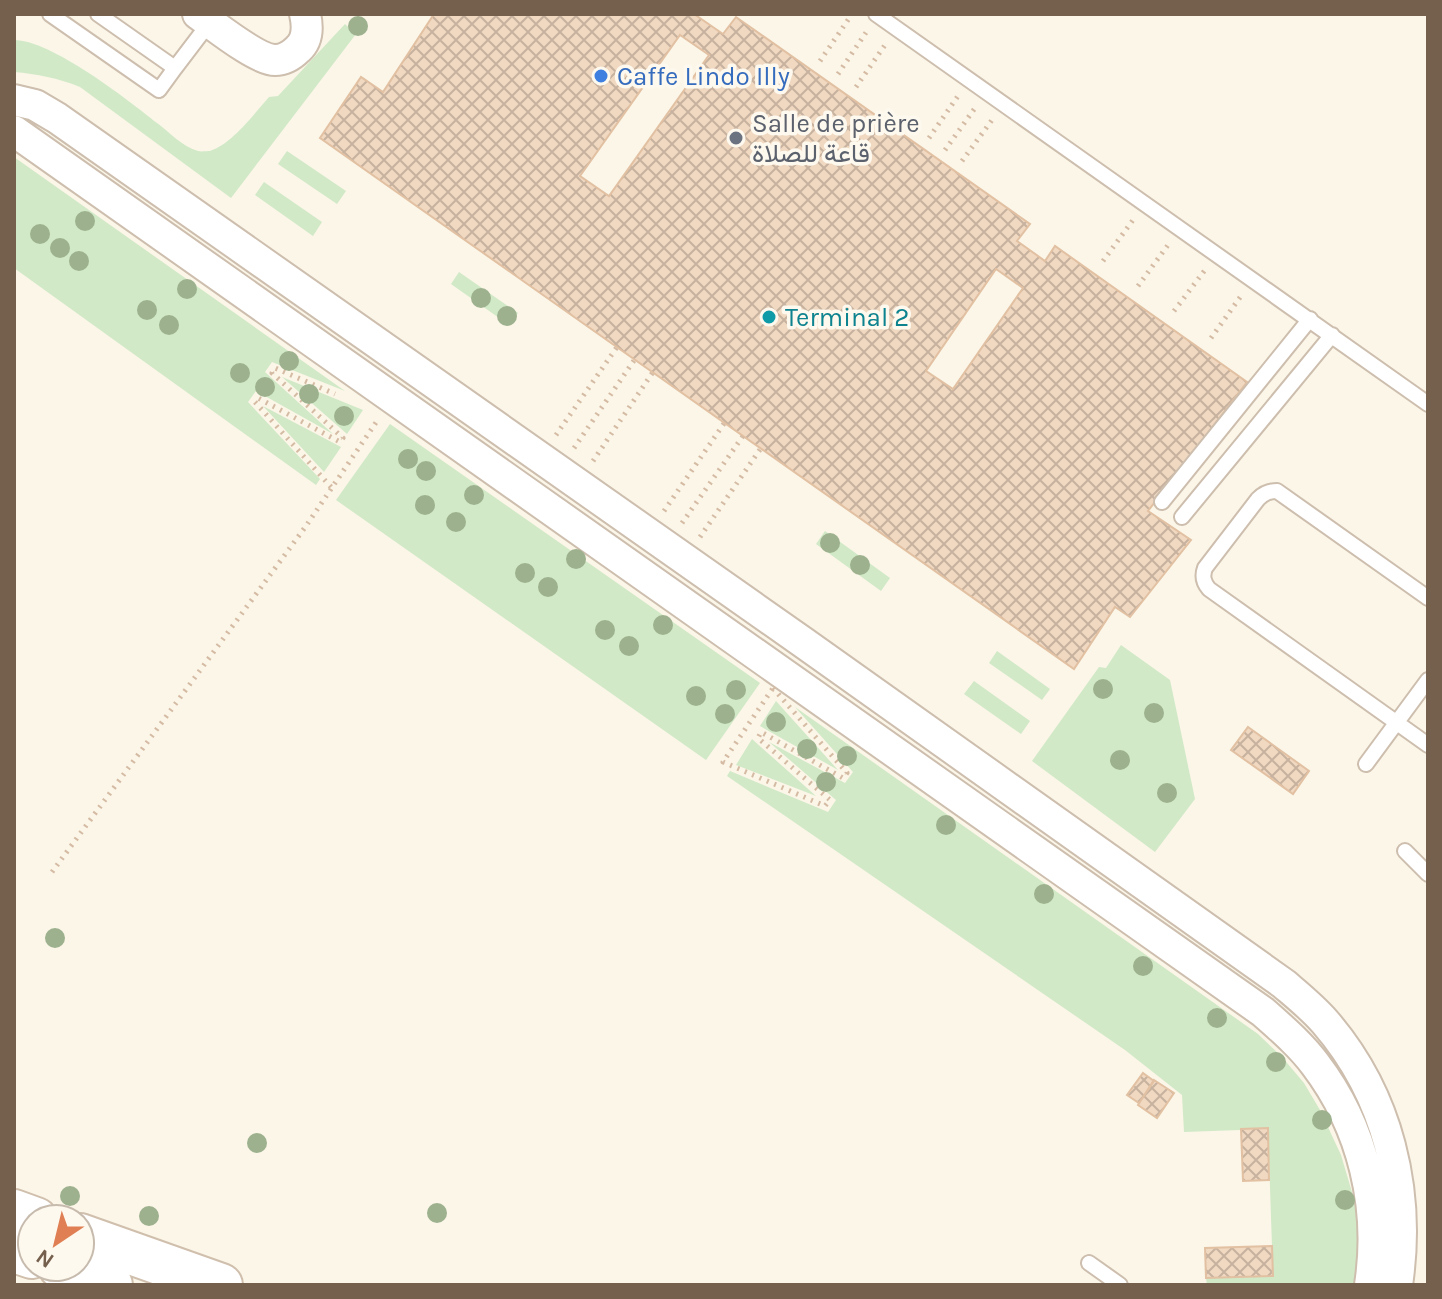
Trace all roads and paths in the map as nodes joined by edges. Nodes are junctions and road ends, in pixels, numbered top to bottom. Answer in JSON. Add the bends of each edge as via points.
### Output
{"nodes":[{"id":1,"x":50,"y":14,"type":"edge"},
{"id":2,"x":98,"y":14,"type":"edge"},
{"id":3,"x":305,"y":14,"type":"edge"},
{"id":4,"x":852,"y":14,"type":"edge"},
{"id":5,"x":877,"y":15,"type":"edge"},
{"id":6,"x":204,"y":18,"type":"edge"},
{"id":7,"x":896,"y":28,"type":"junction"},
{"id":8,"x":820,"y":61,"type":"dead end"},
{"id":9,"x":175,"y":68,"type":"junction"},
{"id":10,"x":838,"y":74,"type":"dead end"},
{"id":11,"x":969,"y":79,"type":"junction"},
{"id":12,"x":856,"y":87,"type":"dead end"},
{"id":13,"x":987,"y":92,"type":"junction"},
{"id":14,"x":14,"y":100,"type":"edge"},
{"id":15,"x":1004,"y":104,"type":"junction"},
{"id":16,"x":14,"y":131,"type":"edge"},
{"id":17,"x":929,"y":138,"type":"dead end"},
{"id":18,"x":945,"y":150,"type":"dead end"},
{"id":19,"x":962,"y":161,"type":"dead end"},
{"id":20,"x":1145,"y":203,"type":"junction"},
{"id":21,"x":1180,"y":228,"type":"junction"},
{"id":22,"x":1216,"y":254,"type":"junction"},
{"id":23,"x":1103,"y":261,"type":"dead end"},
{"id":24,"x":1253,"y":279,"type":"junction"},
{"id":25,"x":1138,"y":286,"type":"dead end"},
{"id":26,"x":1174,"y":311,"type":"dead end"},
{"id":27,"x":1310,"y":319,"type":"junction"},
{"id":28,"x":1332,"y":335,"type":"junction"},
{"id":29,"x":1211,"y":338,"type":"dead end"},
{"id":30,"x":617,"y":347,"type":"dead end"},
{"id":31,"x":635,"y":359,"type":"dead end"},
{"id":32,"x":653,"y":372,"type":"dead end"},
{"id":33,"x":341,"y":397,"type":"dead end"},
{"id":34,"x":1428,"y":404,"type":"edge"},
{"id":35,"x":381,"y":414,"type":"dead end"},
{"id":36,"x":725,"y":422,"type":"dead end"},
{"id":37,"x":743,"y":436,"type":"dead end"},
{"id":38,"x":761,"y":448,"type":"dead end"},
{"id":39,"x":559,"y":471,"type":"junction"},
{"id":40,"x":331,"y":487,"type":"junction"},
{"id":41,"x":1162,"y":502,"type":"dead end"},
{"id":42,"x":1182,"y":517,"type":"dead end"},
{"id":43,"x":667,"y":547,"type":"junction"},
{"id":44,"x":1428,"y":598,"type":"edge"},
{"id":45,"x":1428,"y":680,"type":"edge"},
{"id":46,"x":773,"y":688,"type":"joint"},
{"id":47,"x":1397,"y":722,"type":"junction"},
{"id":48,"x":1428,"y":745,"type":"edge"},
{"id":49,"x":1366,"y":764,"type":"dead end"},
{"id":50,"x":1405,"y":851,"type":"dead end"},
{"id":51,"x":52,"y":872,"type":"dead end"},
{"id":52,"x":1428,"y":874,"type":"edge"},
{"id":53,"x":96,"y":1241,"type":"edge"},
{"id":54,"x":1089,"y":1263,"type":"dead end"},
{"id":55,"x":221,"y":1285,"type":"edge"},
{"id":56,"x":1120,"y":1285,"type":"edge"},
{"id":57,"x":1370,"y":1285,"type":"edge"},
{"id":58,"x":1397,"y":1285,"type":"edge"}],
"edges":[{"from":1,"to":9,"type":"lane","via":[[159,90]]},
{"from":2,"to":9,"type":"lane"},
{"from":3,"to":6,"type":"street","via":[[308,31],[302,46],[275,60],[259,56]]},
{"from":4,"to":8,"type":"path"},
{"from":5,"to":7,"type":"lane"},
{"from":5,"to":10,"type":"path"},
{"from":6,"to":9,"type":"lane"},
{"from":7,"to":11,"type":"lane"},
{"from":7,"to":12,"type":"path"},
{"from":11,"to":13,"type":"lane"},
{"from":11,"to":17,"type":"path"},
{"from":13,"to":15,"type":"lane"},
{"from":13,"to":18,"type":"path"},
{"from":14,"to":39,"type":"street","via":[[57,118]]},
{"from":15,"to":19,"type":"path"},
{"from":15,"to":20,"type":"lane"},
{"from":16,"to":57,"type":"street","via":[[1272,1020],[1315,1063],[1364,1160],[1374,1229]]},
{"from":20,"to":21,"type":"lane"},
{"from":20,"to":23,"type":"path"},
{"from":21,"to":22,"type":"lane"},
{"from":21,"to":25,"type":"path"},
{"from":22,"to":24,"type":"lane"},
{"from":22,"to":26,"type":"path"},
{"from":24,"to":27,"type":"lane"},
{"from":24,"to":29,"type":"path"},
{"from":27,"to":28,"type":"lane"},
{"from":27,"to":41,"type":"lane"},
{"from":28,"to":34,"type":"lane"},
{"from":28,"to":42,"type":"lane"},
{"from":30,"to":39,"type":"path"},
{"from":31,"to":39,"type":"path"},
{"from":32,"to":39,"type":"path"},
{"from":33,"to":40,"type":"path","via":[[275,368],[272,373],[343,438],[340,442],[258,398],[255,402]]},
{"from":35,"to":40,"type":"path"},
{"from":36,"to":43,"type":"path"},
{"from":37,"to":43,"type":"path"},
{"from":38,"to":43,"type":"path"},
{"from":39,"to":43,"type":"street"},
{"from":40,"to":51,"type":"path"},
{"from":43,"to":58,"type":"street","via":[[1284,984],[1323,1019],[1355,1061],[1393,1156],[1401,1206]]},
{"from":44,"to":47,"type":"lane","via":[[1277,491],[1263,493],[1203,574],[1209,589]]},
{"from":45,"to":47,"type":"lane"},
{"from":46,"to":46,"type":"path","via":[[723,762],[825,806],[830,800],[758,738],[761,732],[843,778],[847,773]]},
{"from":47,"to":48,"type":"lane"},
{"from":47,"to":49,"type":"lane"},
{"from":50,"to":52,"type":"lane"},
{"from":53,"to":55,"type":"main road"},
{"from":54,"to":56,"type":"lane"}]}
